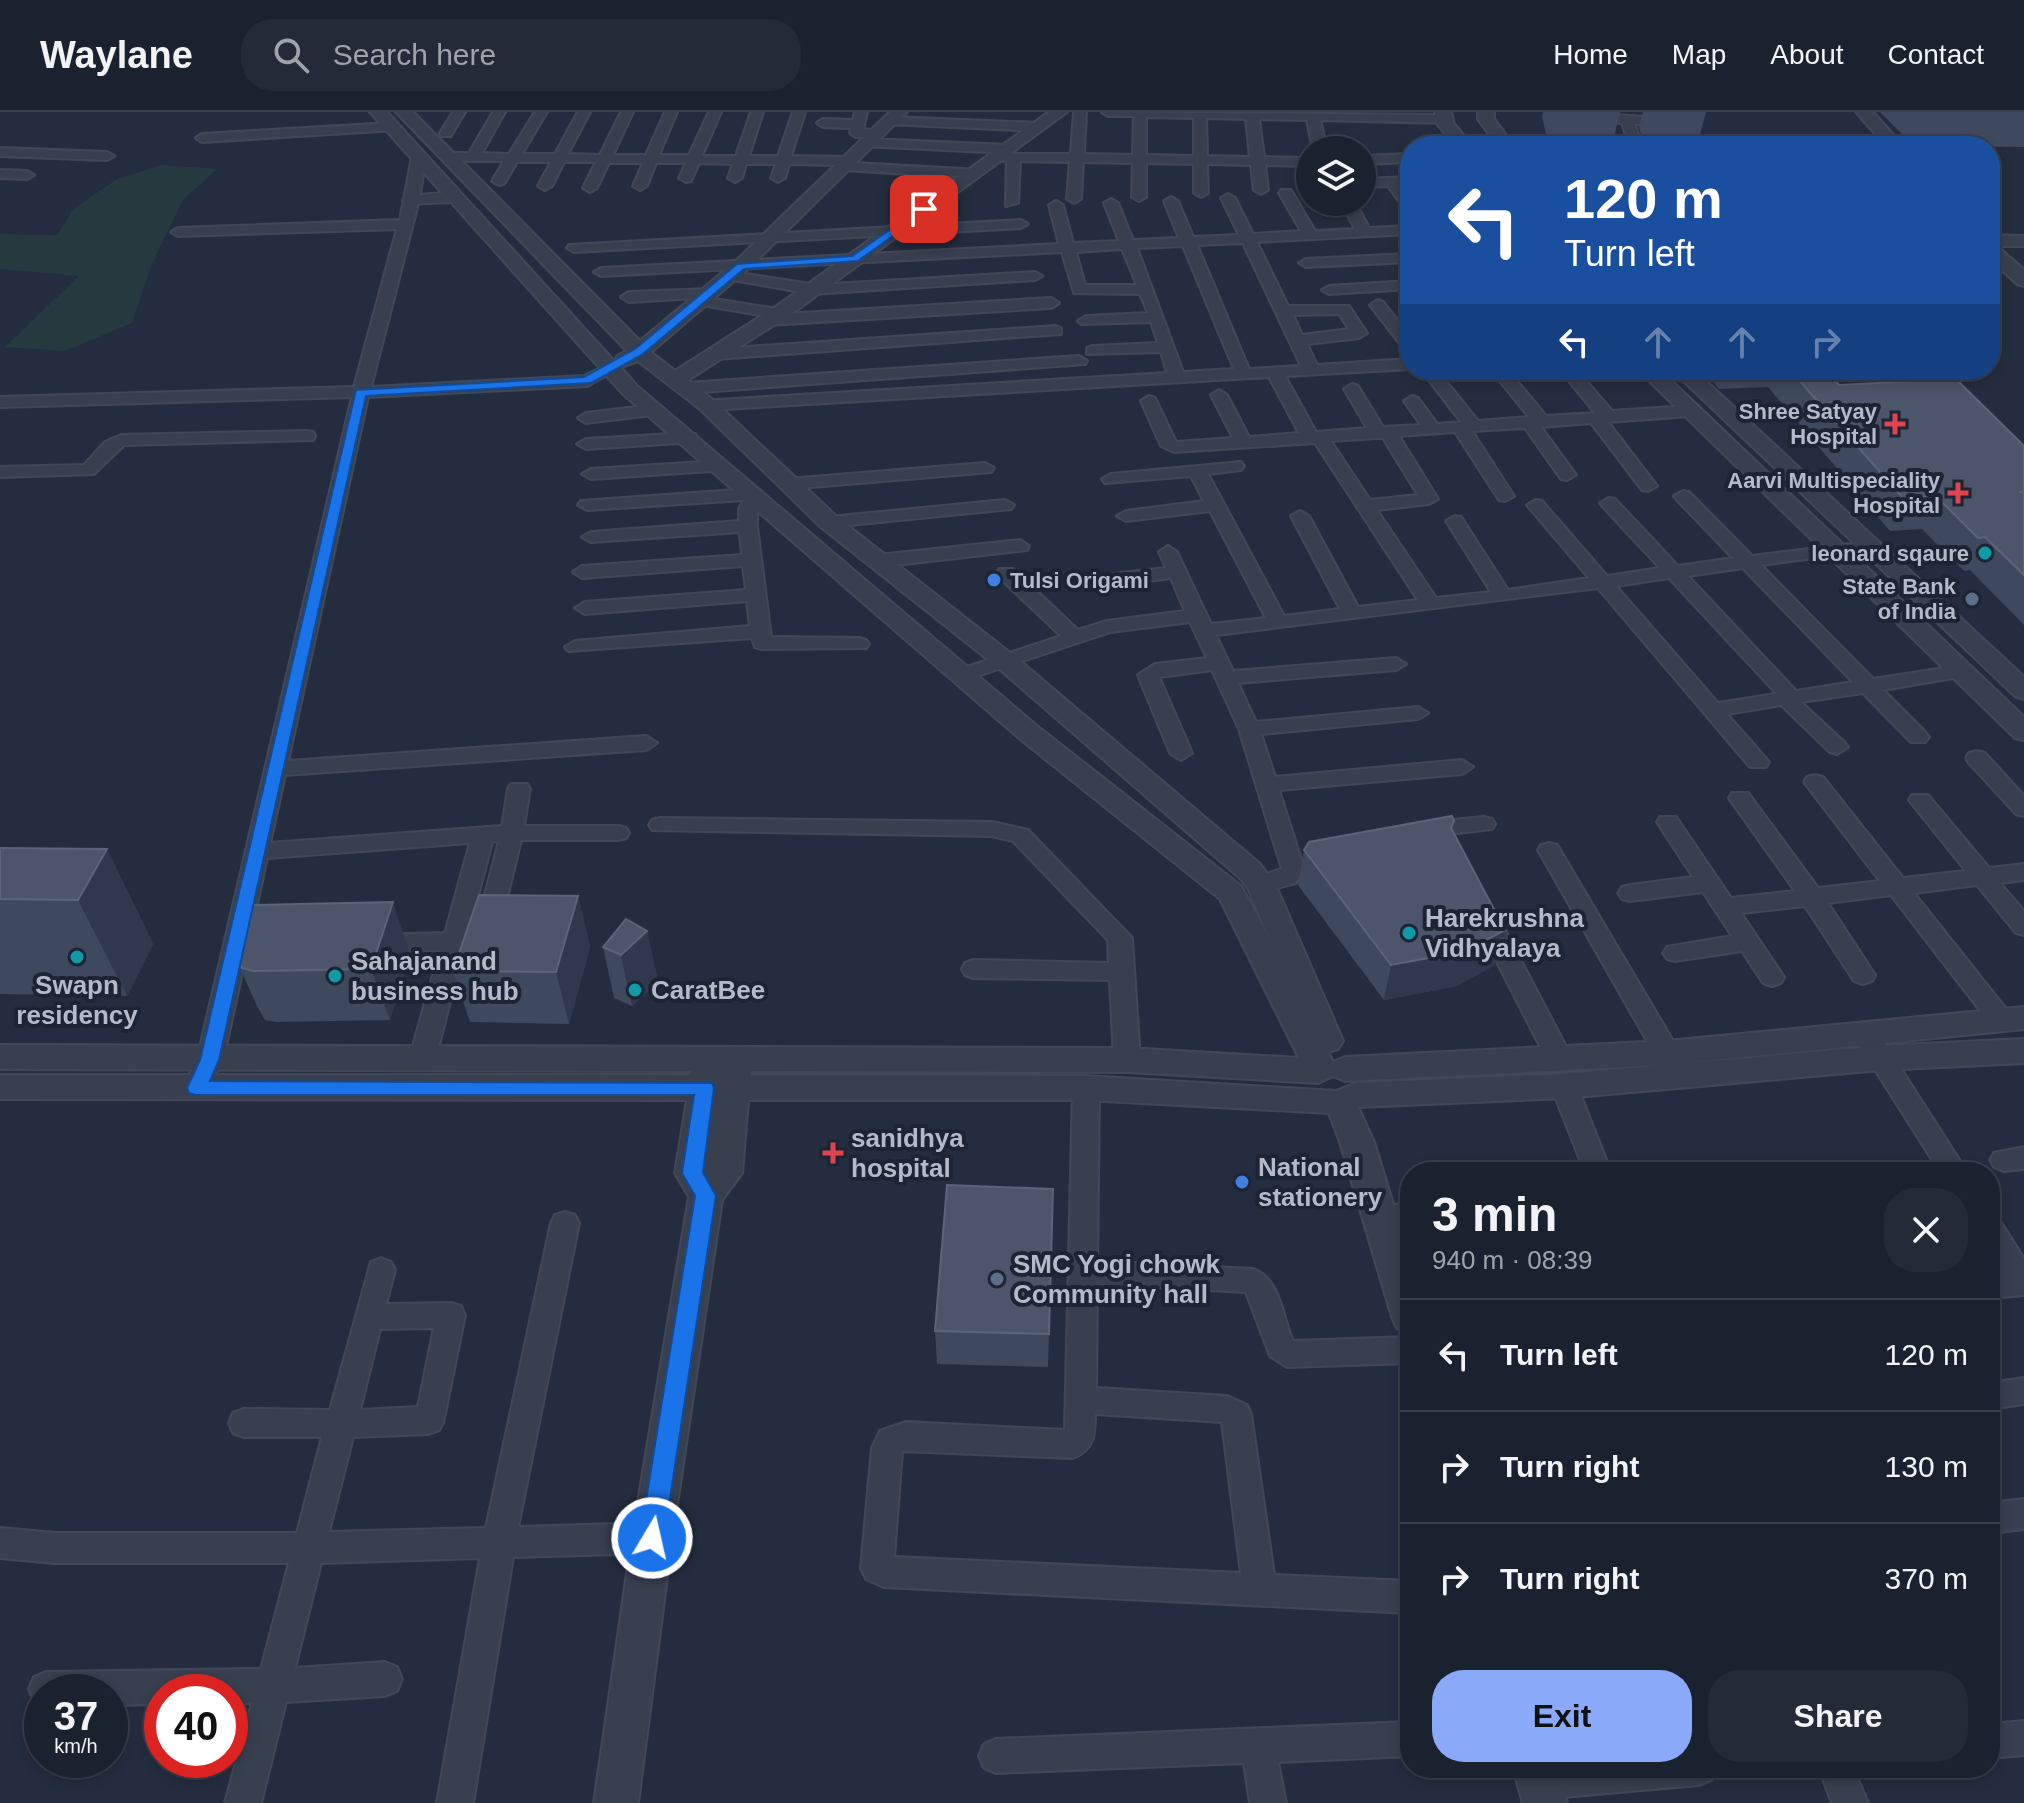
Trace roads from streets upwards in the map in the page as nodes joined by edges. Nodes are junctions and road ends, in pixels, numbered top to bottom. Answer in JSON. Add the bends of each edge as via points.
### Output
{"nodes":[{"id":1,"x":315,"y":112,"type":"edge"},
{"id":2,"x":459,"y":112,"type":"edge"},
{"id":3,"x":499,"y":112,"type":"edge"},
{"id":4,"x":541,"y":112,"type":"edge"},
{"id":5,"x":584,"y":112,"type":"edge"},
{"id":6,"x":627,"y":112,"type":"edge"},
{"id":7,"x":671,"y":112,"type":"edge"},
{"id":8,"x":715,"y":112,"type":"edge"},
{"id":9,"x":757,"y":112,"type":"edge"},
{"id":10,"x":799,"y":112,"type":"edge"},
{"id":11,"x":1059,"y":112,"type":"edge"},
{"id":12,"x":1080,"y":112,"type":"edge"},
{"id":13,"x":1108,"y":112,"type":"edge"},
{"id":14,"x":1486,"y":112,"type":"edge"},
{"id":15,"x":1864,"y":112,"type":"edge"},
{"id":16,"x":1140,"y":113,"type":"edge"},
{"id":17,"x":1229,"y":113,"type":"edge"},
{"id":18,"x":1200,"y":114,"type":"edge"},
{"id":19,"x":1283,"y":114,"type":"edge"},
{"id":20,"x":1336,"y":114,"type":"edge"},
{"id":21,"x":1396,"y":114,"type":"edge"},
{"id":22,"x":1252,"y":115,"type":"junction"},
{"id":23,"x":1443,"y":115,"type":"edge"},
{"id":24,"x":1313,"y":116,"type":"junction"},
{"id":25,"x":391,"y":117,"type":"edge"},
{"id":26,"x":1575,"y":117,"type":"dead end"},
{"id":27,"x":860,"y":118,"type":"edge"},
{"id":28,"x":1628,"y":120,"type":"junction"},
{"id":29,"x":823,"y":123,"type":"dead end"},
{"id":30,"x":884,"y":127,"type":"edge"},
{"id":31,"x":1039,"y":127,"type":"junction"},
{"id":32,"x":329,"y":131,"type":"junction"},
{"id":33,"x":1317,"y":136,"type":"edge"},
{"id":34,"x":1458,"y":136,"type":"edge"},
{"id":35,"x":1499,"y":136,"type":"edge"},
{"id":36,"x":1632,"y":136,"type":"edge"},
{"id":37,"x":1686,"y":136,"type":"edge"},
{"id":38,"x":1886,"y":136,"type":"edge"},
{"id":39,"x":202,"y":138,"type":"dead end"},
{"id":40,"x":439,"y":149,"type":"junction"},
{"id":41,"x":0,"y":152,"type":"edge"},
{"id":42,"x":1006,"y":154,"type":"junction"},
{"id":43,"x":107,"y":156,"type":"dead end"},
{"id":44,"x":1076,"y":157,"type":"junction"},
{"id":45,"x":512,"y":158,"type":"junction"},
{"id":46,"x":558,"y":158,"type":"junction"},
{"id":47,"x":1138,"y":158,"type":"junction"},
{"id":48,"x":1400,"y":158,"type":"edge"},
{"id":49,"x":605,"y":159,"type":"junction"},
{"id":50,"x":651,"y":159,"type":"junction"},
{"id":51,"x":694,"y":159,"type":"junction"},
{"id":52,"x":741,"y":159,"type":"junction"},
{"id":53,"x":840,"y":159,"type":"junction"},
{"id":54,"x":1376,"y":159,"type":"edge"},
{"id":55,"x":784,"y":160,"type":"junction"},
{"id":56,"x":1198,"y":160,"type":"junction"},
{"id":57,"x":1259,"y":161,"type":"junction"},
{"id":58,"x":1296,"y":162,"type":"edge"},
{"id":59,"x":917,"y":170,"type":"junction"},
{"id":60,"x":974,"y":173,"type":"junction"},
{"id":61,"x":0,"y":174,"type":"edge"},
{"id":62,"x":27,"y":175,"type":"dead end"},
{"id":63,"x":686,"y":178,"type":"dead end"},
{"id":64,"x":735,"y":178,"type":"dead end"},
{"id":65,"x":778,"y":178,"type":"dead end"},
{"id":66,"x":499,"y":181,"type":"dead end"},
{"id":67,"x":1392,"y":182,"type":"junction"},
{"id":68,"x":1400,"y":182,"type":"edge"},
{"id":69,"x":1376,"y":183,"type":"edge"},
{"id":70,"x":545,"y":186,"type":"dead end"},
{"id":71,"x":640,"y":186,"type":"dead end"},
{"id":72,"x":590,"y":188,"type":"dead end"},
{"id":73,"x":1261,"y":190,"type":"dead end"},
{"id":74,"x":1400,"y":192,"type":"edge"},
{"id":75,"x":1201,"y":193,"type":"dead end"},
{"id":76,"x":1286,"y":193,"type":"dead end"},
{"id":77,"x":454,"y":197,"type":"junction"},
{"id":78,"x":1139,"y":197,"type":"dead end"},
{"id":79,"x":1228,"y":198,"type":"dead end"},
{"id":80,"x":1074,"y":199,"type":"dead end"},
{"id":81,"x":412,"y":200,"type":"junction"},
{"id":82,"x":1171,"y":201,"type":"dead end"},
{"id":83,"x":1011,"y":203,"type":"dead end"},
{"id":84,"x":1111,"y":203,"type":"dead end"},
{"id":85,"x":1056,"y":205,"type":"dead end"},
{"id":86,"x":1355,"y":216,"type":"edge"},
{"id":87,"x":406,"y":224,"type":"junction"},
{"id":88,"x":1021,"y":224,"type":"dead end"},
{"id":89,"x":897,"y":229,"type":"junction"},
{"id":90,"x":1400,"y":230,"type":"edge"},
{"id":91,"x":178,"y":232,"type":"dead end"},
{"id":92,"x":1364,"y":232,"type":"junction"},
{"id":93,"x":1310,"y":235,"type":"junction"},
{"id":94,"x":770,"y":238,"type":"junction"},
{"id":95,"x":1247,"y":239,"type":"junction"},
{"id":96,"x":1186,"y":240,"type":"junction"},
{"id":97,"x":2000,"y":240,"type":"edge"},
{"id":98,"x":2024,"y":241,"type":"edge"},
{"id":99,"x":1127,"y":244,"type":"junction"},
{"id":100,"x":1066,"y":247,"type":"junction"},
{"id":101,"x":574,"y":248,"type":"dead end"},
{"id":102,"x":921,"y":255,"type":"junction"},
{"id":103,"x":1400,"y":258,"type":"edge"},
{"id":104,"x":2000,"y":258,"type":"edge"},
{"id":105,"x":854,"y":259,"type":"junction"},
{"id":106,"x":1306,"y":263,"type":"dead end"},
{"id":107,"x":735,"y":271,"type":"junction"},
{"id":108,"x":601,"y":272,"type":"dead end"},
{"id":109,"x":1035,"y":276,"type":"dead end"},
{"id":110,"x":2024,"y":280,"type":"edge"},
{"id":111,"x":928,"y":283,"type":"junction"},
{"id":112,"x":1400,"y":286,"type":"edge"},
{"id":113,"x":813,"y":289,"type":"junction"},
{"id":114,"x":1145,"y":289,"type":"junction"},
{"id":115,"x":1329,"y":290,"type":"dead end"},
{"id":116,"x":629,"y":297,"type":"dead end"},
{"id":117,"x":706,"y":297,"type":"junction"},
{"id":118,"x":1051,"y":303,"type":"dead end"},
{"id":119,"x":1378,"y":305,"type":"dead end"},
{"id":120,"x":935,"y":310,"type":"junction"},
{"id":121,"x":1284,"y":311,"type":"junction"},
{"id":122,"x":773,"y":317,"type":"junction"},
{"id":123,"x":1157,"y":317,"type":"junction"},
{"id":124,"x":1086,"y":321,"type":"dead end"},
{"id":125,"x":1056,"y":331,"type":"dead end"},
{"id":126,"x":1400,"y":333,"type":"edge"},
{"id":127,"x":942,"y":339,"type":"junction"},
{"id":128,"x":1299,"y":340,"type":"junction"},
{"id":129,"x":1167,"y":347,"type":"junction"},
{"id":130,"x":639,"y":352,"type":"junction"},
{"id":131,"x":716,"y":354,"type":"junction"},
{"id":132,"x":1400,"y":365,"type":"edge"},
{"id":133,"x":609,"y":369,"type":"junction"},
{"id":134,"x":948,"y":369,"type":"junction"},
{"id":135,"x":1312,"y":371,"type":"junction"},
{"id":136,"x":1275,"y":373,"type":"junction"},
{"id":137,"x":1244,"y":375,"type":"junction"},
{"id":138,"x":1177,"y":378,"type":"junction"},
{"id":139,"x":1436,"y":380,"type":"edge"},
{"id":140,"x":1506,"y":380,"type":"edge"},
{"id":141,"x":1575,"y":380,"type":"edge"},
{"id":142,"x":1658,"y":380,"type":"edge"},
{"id":143,"x":1693,"y":380,"type":"edge"},
{"id":144,"x":682,"y":383,"type":"junction"},
{"id":145,"x":1352,"y":389,"type":"dead end"},
{"id":146,"x":361,"y":392,"type":"junction"},
{"id":147,"x":1219,"y":395,"type":"dead end"},
{"id":148,"x":1149,"y":401,"type":"dead end"},
{"id":149,"x":1412,"y":401,"type":"dead end"},
{"id":150,"x":6,"y":402,"type":"edge"},
{"id":151,"x":707,"y":405,"type":"junction"},
{"id":152,"x":654,"y":410,"type":"junction"},
{"id":153,"x":1689,"y":411,"type":"junction"},
{"id":154,"x":1602,"y":417,"type":"junction"},
{"id":155,"x":586,"y":418,"type":"dead end"},
{"id":156,"x":0,"y":421,"type":"edge"},
{"id":157,"x":1536,"y":423,"type":"junction"},
{"id":158,"x":1468,"y":428,"type":"junction"},
{"id":159,"x":1433,"y":430,"type":"junction"},
{"id":160,"x":1383,"y":433,"type":"junction"},
{"id":161,"x":307,"y":436,"type":"dead end"},
{"id":162,"x":689,"y":438,"type":"junction"},
{"id":163,"x":1316,"y":438,"type":"junction"},
{"id":164,"x":1244,"y":443,"type":"junction"},
{"id":165,"x":586,"y":444,"type":"dead end"},
{"id":166,"x":720,"y":466,"type":"junction"},
{"id":167,"x":1235,"y":466,"type":"dead end"},
{"id":168,"x":985,"y":468,"type":"dead end"},
{"id":169,"x":1197,"y":470,"type":"junction"},
{"id":170,"x":0,"y":472,"type":"edge"},
{"id":171,"x":591,"y":474,"type":"dead end"},
{"id":172,"x":1567,"y":475,"type":"dead end"},
{"id":173,"x":1111,"y":479,"type":"dead end"},
{"id":174,"x":788,"y":484,"type":"junction"},
{"id":175,"x":1648,"y":486,"type":"dead end"},
{"id":176,"x":752,"y":496,"type":"junction"},
{"id":177,"x":1505,"y":496,"type":"dead end"},
{"id":178,"x":1683,"y":496,"type":"dead end"},
{"id":179,"x":1609,"y":503,"type":"dead end"},
{"id":180,"x":587,"y":505,"type":"dead end"},
{"id":181,"x":1005,"y":505,"type":"dead end"},
{"id":182,"x":1215,"y":505,"type":"junction"},
{"id":183,"x":1536,"y":505,"type":"dead end"},
{"id":184,"x":1365,"y":506,"type":"junction"},
{"id":185,"x":1126,"y":516,"type":"dead end"},
{"id":186,"x":1300,"y":516,"type":"dead end"},
{"id":187,"x":1455,"y":521,"type":"dead end"},
{"id":188,"x":829,"y":522,"type":"junction"},
{"id":189,"x":748,"y":526,"type":"junction"},
{"id":190,"x":591,"y":537,"type":"dead end"},
{"id":191,"x":1868,"y":545,"type":"junction"},
{"id":192,"x":1020,"y":546,"type":"dead end"},
{"id":193,"x":1837,"y":549,"type":"junction"},
{"id":194,"x":752,"y":560,"type":"junction"},
{"id":195,"x":878,"y":561,"type":"junction"},
{"id":196,"x":1745,"y":562,"type":"junction"},
{"id":197,"x":582,"y":572,"type":"dead end"},
{"id":198,"x":1671,"y":572,"type":"junction"},
{"id":199,"x":1006,"y":573,"type":"dead end"},
{"id":200,"x":1095,"y":582,"type":"dead end"},
{"id":201,"x":1600,"y":582,"type":"junction"},
{"id":202,"x":756,"y":595,"type":"junction"},
{"id":203,"x":1503,"y":596,"type":"junction"},
{"id":204,"x":1430,"y":604,"type":"junction"},
{"id":205,"x":585,"y":608,"type":"dead end"},
{"id":206,"x":1352,"y":613,"type":"junction"},
{"id":207,"x":1277,"y":621,"type":"junction"},
{"id":208,"x":1200,"y":623,"type":"junction"},
{"id":209,"x":760,"y":631,"type":"junction"},
{"id":210,"x":1074,"y":637,"type":"junction"},
{"id":211,"x":859,"y":644,"type":"dead end"},
{"id":212,"x":575,"y":647,"type":"dead end"},
{"id":213,"x":1005,"y":661,"type":"junction"},
{"id":214,"x":1396,"y":664,"type":"dead end"},
{"id":215,"x":1223,"y":670,"type":"junction"},
{"id":216,"x":1964,"y":671,"type":"junction"},
{"id":217,"x":962,"y":675,"type":"junction"},
{"id":218,"x":1866,"y":685,"type":"junction"},
{"id":219,"x":2024,"y":691,"type":"edge"},
{"id":220,"x":1787,"y":697,"type":"junction"},
{"id":221,"x":1710,"y":710,"type":"junction"},
{"id":222,"x":1418,"y":713,"type":"dead end"},
{"id":223,"x":1249,"y":729,"type":"junction"},
{"id":224,"x":2024,"y":732,"type":"edge"},
{"id":225,"x":1918,"y":737,"type":"dead end"},
{"id":226,"x":646,"y":743,"type":"dead end"},
{"id":227,"x":1837,"y":747,"type":"dead end"},
{"id":228,"x":1181,"y":753,"type":"dead end"},
{"id":229,"x":1977,"y":758,"type":"dead end"},
{"id":230,"x":1758,"y":762,"type":"dead end"},
{"id":231,"x":1462,"y":767,"type":"dead end"},
{"id":232,"x":274,"y":769,"type":"junction"},
{"id":233,"x":1815,"y":782,"type":"dead end"},
{"id":234,"x":1268,"y":784,"type":"junction"},
{"id":235,"x":519,"y":789,"type":"dead end"},
{"id":236,"x":1740,"y":798,"type":"dead end"},
{"id":237,"x":1920,"y":800,"type":"dead end"},
{"id":238,"x":2024,"y":809,"type":"edge"},
{"id":239,"x":1668,"y":822,"type":"dead end"},
{"id":240,"x":1484,"y":824,"type":"dead end"},
{"id":241,"x":660,"y":825,"type":"dead end"},
{"id":242,"x":1407,"y":832,"type":"edge"},
{"id":243,"x":512,"y":833,"type":"junction"},
{"id":244,"x":618,"y":833,"type":"dead end"},
{"id":245,"x":483,"y":835,"type":"junction"},
{"id":246,"x":1549,"y":850,"type":"dead end"},
{"id":247,"x":256,"y":851,"type":"junction"},
{"id":248,"x":2024,"y":872,"type":"edge"},
{"id":249,"x":1983,"y":876,"type":"junction"},
{"id":250,"x":1710,"y":883,"type":"junction"},
{"id":251,"x":1261,"y":884,"type":"junction"},
{"id":252,"x":1897,"y":886,"type":"junction"},
{"id":253,"x":1472,"y":889,"type":"edge"},
{"id":254,"x":1630,"y":893,"type":"dead end"},
{"id":255,"x":1811,"y":896,"type":"junction"},
{"id":256,"x":1727,"y":907,"type":"junction"},
{"id":257,"x":2024,"y":927,"type":"edge"},
{"id":258,"x":454,"y":941,"type":"junction"},
{"id":259,"x":1749,"y":942,"type":"junction"},
{"id":260,"x":360,"y":943,"type":"edge"},
{"id":261,"x":265,"y":945,"type":"edge"},
{"id":262,"x":233,"y":946,"type":"junction"},
{"id":263,"x":1675,"y":953,"type":"dead end"},
{"id":264,"x":974,"y":969,"type":"dead end"},
{"id":265,"x":1124,"y":972,"type":"junction"},
{"id":266,"x":1863,"y":975,"type":"dead end"},
{"id":267,"x":1772,"y":977,"type":"dead end"},
{"id":268,"x":2013,"y":1019,"type":"edge"},
{"id":269,"x":1873,"y":1046,"type":"junction"},
{"id":270,"x":2024,"y":1051,"type":"edge"},
{"id":271,"x":1667,"y":1053,"type":"junction"},
{"id":272,"x":0,"y":1057,"type":"edge"},
{"id":273,"x":422,"y":1060,"type":"junction"},
{"id":274,"x":1127,"y":1060,"type":"junction"},
{"id":275,"x":1561,"y":1071,"type":"junction"},
{"id":276,"x":203,"y":1074,"type":"junction"},
{"id":277,"x":721,"y":1074,"type":"junction"},
{"id":278,"x":1335,"y":1082,"type":"junction"},
{"id":279,"x":0,"y":1087,"type":"edge"},
{"id":280,"x":1086,"y":1088,"type":"junction"},
{"id":281,"x":1594,"y":1162,"type":"edge"},
{"id":282,"x":1948,"y":1162,"type":"edge"},
{"id":283,"x":1395,"y":1215,"type":"edge"},
{"id":284,"x":565,"y":1223,"type":"dead end"},
{"id":285,"x":2000,"y":1245,"type":"edge"},
{"id":286,"x":1400,"y":1250,"type":"edge"},
{"id":287,"x":381,"y":1270,"type":"dead end"},
{"id":288,"x":1084,"y":1272,"type":"junction"},
{"id":289,"x":2024,"y":1282,"type":"edge"},
{"id":290,"x":2000,"y":1285,"type":"edge"},
{"id":291,"x":370,"y":1317,"type":"junction"},
{"id":292,"x":1400,"y":1350,"type":"edge"},
{"id":293,"x":2024,"y":1391,"type":"edge"},
{"id":294,"x":2000,"y":1395,"type":"edge"},
{"id":295,"x":1083,"y":1400,"type":"junction"},
{"id":296,"x":244,"y":1423,"type":"dead end"},
{"id":297,"x":343,"y":1424,"type":"junction"},
{"id":298,"x":2024,"y":1514,"type":"edge"},
{"id":299,"x":2000,"y":1517,"type":"edge"},
{"id":300,"x":652,"y":1538,"type":"junction"},
{"id":301,"x":499,"y":1542,"type":"junction"},
{"id":302,"x":0,"y":1543,"type":"edge"},
{"id":303,"x":309,"y":1548,"type":"junction"},
{"id":304,"x":1260,"y":1591,"type":"junction"},
{"id":305,"x":1400,"y":1597,"type":"edge"},
{"id":306,"x":385,"y":1679,"type":"dead end"},
{"id":307,"x":274,"y":1686,"type":"junction"},
{"id":308,"x":128,"y":1688,"type":"edge"},
{"id":309,"x":2024,"y":1738,"type":"edge"},
{"id":310,"x":1400,"y":1739,"type":"edge"},
{"id":311,"x":2000,"y":1740,"type":"edge"},
{"id":312,"x":1258,"y":1745,"type":"junction"},
{"id":313,"x":996,"y":1756,"type":"dead end"},
{"id":314,"x":1600,"y":1778,"type":"edge"},
{"id":315,"x":1840,"y":1778,"type":"edge"},
{"id":316,"x":1540,"y":1784,"type":"edge"},
{"id":317,"x":243,"y":1803,"type":"edge"},
{"id":318,"x":455,"y":1803,"type":"edge"},
{"id":319,"x":616,"y":1803,"type":"edge"},
{"id":320,"x":1268,"y":1803,"type":"edge"},
{"id":321,"x":1850,"y":1803,"type":"edge"}],
"edges":[{"from":1,"to":32,"type":"street"},
{"from":2,"to":40,"type":"street"},
{"from":3,"to":40,"type":"street"},
{"from":4,"to":45,"type":"street"},
{"from":5,"to":46,"type":"street"},
{"from":6,"to":49,"type":"street"},
{"from":7,"to":50,"type":"street"},
{"from":8,"to":51,"type":"street"},
{"from":9,"to":52,"type":"street"},
{"from":10,"to":55,"type":"street"},
{"from":11,"to":31,"type":"street"},
{"from":12,"to":44,"type":"street"},
{"from":13,"to":16,"type":"street"},
{"from":14,"to":35,"type":"street"},
{"from":15,"to":38,"type":"street"},
{"from":16,"to":18,"type":"street"},
{"from":16,"to":47,"type":"street"},
{"from":17,"to":18,"type":"street"},
{"from":17,"to":22,"type":"street"},
{"from":18,"to":56,"type":"street"},
{"from":19,"to":22,"type":"street"},
{"from":19,"to":24,"type":"street"},
{"from":20,"to":21,"type":"street"},
{"from":20,"to":24,"type":"street"},
{"from":21,"to":23,"type":"street"},
{"from":22,"to":57,"type":"street"},
{"from":23,"to":34,"type":"street"},
{"from":24,"to":33,"type":"street"},
{"from":25,"to":32,"type":"street"},
{"from":25,"to":40,"type":"street"},
{"from":26,"to":28,"type":"street","via":[[1604,125]]},
{"from":27,"to":29,"type":"street"},
{"from":27,"to":30,"type":"street","via":[[857,134]]},
{"from":28,"to":36,"type":"street"},
{"from":28,"to":37,"type":"street","via":[[1683,124]]},
{"from":30,"to":31,"type":"street"},
{"from":30,"to":42,"type":"street"},
{"from":30,"to":53,"type":"street"},
{"from":31,"to":42,"type":"street"},
{"from":32,"to":39,"type":"street"},
{"from":40,"to":45,"type":"street"},
{"from":40,"to":77,"type":"street"},
{"from":40,"to":81,"type":"street"},
{"from":40,"to":130,"type":"street"},
{"from":41,"to":43,"type":"street"},
{"from":42,"to":44,"type":"street"},
{"from":42,"to":60,"type":"street"},
{"from":42,"to":83,"type":"street"},
{"from":44,"to":47,"type":"street"},
{"from":44,"to":80,"type":"street"},
{"from":45,"to":46,"type":"street"},
{"from":45,"to":66,"type":"street"},
{"from":46,"to":49,"type":"street"},
{"from":46,"to":70,"type":"street"},
{"from":47,"to":56,"type":"street"},
{"from":47,"to":78,"type":"street"},
{"from":48,"to":54,"type":"street"},
{"from":49,"to":50,"type":"street"},
{"from":49,"to":72,"type":"street"},
{"from":50,"to":51,"type":"street"},
{"from":50,"to":71,"type":"street"},
{"from":51,"to":52,"type":"street"},
{"from":51,"to":63,"type":"street"},
{"from":52,"to":55,"type":"street"},
{"from":52,"to":64,"type":"street"},
{"from":53,"to":55,"type":"street"},
{"from":53,"to":59,"type":"street"},
{"from":53,"to":94,"type":"street"},
{"from":55,"to":65,"type":"street"},
{"from":56,"to":57,"type":"street"},
{"from":56,"to":75,"type":"street"},
{"from":57,"to":58,"type":"street"},
{"from":57,"to":73,"type":"street"},
{"from":59,"to":60,"type":"street"},
{"from":59,"to":89,"type":"street"},
{"from":60,"to":89,"type":"street"},
{"from":61,"to":62,"type":"street"},
{"from":67,"to":68,"type":"street"},
{"from":67,"to":69,"type":"street"},
{"from":67,"to":74,"type":"street"},
{"from":76,"to":93,"type":"street"},
{"from":77,"to":81,"type":"street"},
{"from":77,"to":133,"type":"street"},
{"from":79,"to":95,"type":"street"},
{"from":81,"to":87,"type":"street"},
{"from":82,"to":96,"type":"street"},
{"from":84,"to":99,"type":"street"},
{"from":85,"to":100,"type":"street"},
{"from":86,"to":92,"type":"street"},
{"from":87,"to":91,"type":"street"},
{"from":87,"to":146,"type":"street"},
{"from":88,"to":89,"type":"street"},
{"from":89,"to":94,"type":"street"},
{"from":89,"to":105,"type":"street"},
{"from":90,"to":92,"type":"street"},
{"from":92,"to":93,"type":"street"},
{"from":93,"to":95,"type":"street"},
{"from":94,"to":101,"type":"street"},
{"from":94,"to":107,"type":"street"},
{"from":95,"to":96,"type":"street"},
{"from":95,"to":121,"type":"street"},
{"from":96,"to":99,"type":"street"},
{"from":96,"to":137,"type":"street"},
{"from":97,"to":98,"type":"street"},
{"from":99,"to":100,"type":"street"},
{"from":99,"to":114,"type":"street"},
{"from":100,"to":102,"type":"street"},
{"from":100,"to":114,"type":"street","via":[[1080,291]]},
{"from":102,"to":105,"type":"street"},
{"from":102,"to":111,"type":"street"},
{"from":103,"to":106,"type":"street"},
{"from":104,"to":110,"type":"street"},
{"from":105,"to":107,"type":"street"},
{"from":105,"to":113,"type":"street"},
{"from":107,"to":108,"type":"street"},
{"from":107,"to":113,"type":"street"},
{"from":107,"to":117,"type":"street"},
{"from":109,"to":111,"type":"street"},
{"from":111,"to":113,"type":"street"},
{"from":111,"to":120,"type":"street"},
{"from":112,"to":115,"type":"street"},
{"from":113,"to":122,"type":"street"},
{"from":114,"to":123,"type":"street"},
{"from":116,"to":117,"type":"street"},
{"from":117,"to":122,"type":"street"},
{"from":117,"to":130,"type":"street"},
{"from":118,"to":120,"type":"street"},
{"from":119,"to":126,"type":"street"},
{"from":120,"to":122,"type":"street"},
{"from":120,"to":127,"type":"street"},
{"from":121,"to":128,"type":"street"},
{"from":121,"to":128,"type":"street","via":[[1344,309],[1359,333]]},
{"from":122,"to":131,"type":"street"},
{"from":123,"to":124,"type":"street"},
{"from":123,"to":129,"type":"street"},
{"from":125,"to":127,"type":"street"},
{"from":127,"to":131,"type":"street"},
{"from":127,"to":134,"type":"street"},
{"from":128,"to":135,"type":"street"},
{"from":129,"to":134,"type":"street"},
{"from":129,"to":138,"type":"street"},
{"from":130,"to":133,"type":"street"},
{"from":130,"to":144,"type":"street"},
{"from":131,"to":144,"type":"street"},
{"from":132,"to":135,"type":"street"},
{"from":133,"to":146,"type":"street","via":[[587,381]]},
{"from":133,"to":152,"type":"street"},
{"from":134,"to":144,"type":"street"},
{"from":135,"to":136,"type":"street"},
{"from":136,"to":137,"type":"street"},
{"from":136,"to":163,"type":"street"},
{"from":137,"to":138,"type":"street"},
{"from":138,"to":151,"type":"street"},
{"from":139,"to":158,"type":"street"},
{"from":140,"to":157,"type":"street"},
{"from":141,"to":154,"type":"street"},
{"from":142,"to":153,"type":"street"},
{"from":143,"to":191,"type":"street"},
{"from":144,"to":151,"type":"street"},
{"from":145,"to":160,"type":"street"},
{"from":146,"to":150,"type":"street"},
{"from":146,"to":232,"type":"street"},
{"from":147,"to":164,"type":"street"},
{"from":148,"to":164,"type":"street","via":[[1172,447]]},
{"from":149,"to":159,"type":"street"},
{"from":150,"to":156,"type":"street"},
{"from":151,"to":174,"type":"street"},
{"from":152,"to":155,"type":"street"},
{"from":152,"to":162,"type":"street"},
{"from":153,"to":154,"type":"street"},
{"from":153,"to":193,"type":"street"},
{"from":154,"to":157,"type":"street"},
{"from":154,"to":175,"type":"street"},
{"from":157,"to":158,"type":"street"},
{"from":157,"to":172,"type":"street"},
{"from":158,"to":159,"type":"street"},
{"from":158,"to":177,"type":"street"},
{"from":159,"to":160,"type":"street"},
{"from":160,"to":163,"type":"street"},
{"from":160,"to":184,"type":"street","via":[[1429,499]]},
{"from":161,"to":170,"type":"street","via":[[121,440],[88,470]]},
{"from":162,"to":165,"type":"street"},
{"from":162,"to":166,"type":"street"},
{"from":163,"to":164,"type":"street"},
{"from":163,"to":184,"type":"street"},
{"from":166,"to":171,"type":"street"},
{"from":166,"to":176,"type":"street"},
{"from":167,"to":169,"type":"street"},
{"from":168,"to":174,"type":"street"},
{"from":169,"to":173,"type":"street"},
{"from":169,"to":182,"type":"street"},
{"from":174,"to":188,"type":"street"},
{"from":176,"to":180,"type":"street"},
{"from":176,"to":189,"type":"street"},
{"from":176,"to":217,"type":"street"},
{"from":178,"to":196,"type":"street"},
{"from":179,"to":198,"type":"street"},
{"from":181,"to":188,"type":"street"},
{"from":182,"to":185,"type":"street"},
{"from":182,"to":207,"type":"street"},
{"from":183,"to":201,"type":"street"},
{"from":184,"to":204,"type":"street"},
{"from":186,"to":206,"type":"street"},
{"from":187,"to":203,"type":"street"},
{"from":188,"to":195,"type":"street"},
{"from":189,"to":190,"type":"street"},
{"from":189,"to":194,"type":"street"},
{"from":191,"to":193,"type":"street"},
{"from":191,"to":219,"type":"street"},
{"from":192,"to":195,"type":"street"},
{"from":193,"to":196,"type":"street"},
{"from":193,"to":216,"type":"street"},
{"from":194,"to":197,"type":"street"},
{"from":194,"to":202,"type":"street"},
{"from":195,"to":213,"type":"street"},
{"from":196,"to":198,"type":"street"},
{"from":196,"to":218,"type":"street"},
{"from":198,"to":201,"type":"street"},
{"from":198,"to":220,"type":"street"},
{"from":199,"to":210,"type":"street"},
{"from":200,"to":208,"type":"street","via":[[1172,562]]},
{"from":201,"to":203,"type":"street"},
{"from":201,"to":221,"type":"street"},
{"from":202,"to":205,"type":"street"},
{"from":202,"to":209,"type":"street"},
{"from":203,"to":204,"type":"street"},
{"from":204,"to":206,"type":"street"},
{"from":206,"to":207,"type":"street"},
{"from":207,"to":208,"type":"street"},
{"from":208,"to":210,"type":"street","via":[[1117,625]]},
{"from":208,"to":215,"type":"street"},
{"from":209,"to":211,"type":"street","via":[[765,645]]},
{"from":209,"to":212,"type":"street"},
{"from":210,"to":213,"type":"street"},
{"from":213,"to":217,"type":"street"},
{"from":213,"to":251,"type":"street"},
{"from":214,"to":215,"type":"street"},
{"from":215,"to":223,"type":"street"},
{"from":215,"to":228,"type":"street","via":[[1155,670],[1148,675]]},
{"from":216,"to":218,"type":"street"},
{"from":216,"to":224,"type":"street"},
{"from":217,"to":278,"type":"street","via":[[1231,893]]},
{"from":218,"to":220,"type":"street"},
{"from":218,"to":225,"type":"street"},
{"from":220,"to":221,"type":"street"},
{"from":220,"to":227,"type":"street"},
{"from":221,"to":230,"type":"street"},
{"from":222,"to":223,"type":"street"},
{"from":223,"to":234,"type":"street"},
{"from":226,"to":232,"type":"street"},
{"from":229,"to":238,"type":"street"},
{"from":231,"to":234,"type":"street"},
{"from":232,"to":247,"type":"street"},
{"from":233,"to":252,"type":"street"},
{"from":234,"to":251,"type":"street","via":[[1293,843],[1293,869],[1292,875]]},
{"from":235,"to":243,"type":"street"},
{"from":236,"to":255,"type":"street"},
{"from":237,"to":249,"type":"street"},
{"from":239,"to":250,"type":"street"},
{"from":240,"to":242,"type":"street"},
{"from":241,"to":265,"type":"street","via":[[1011,832],[1020,835],[1115,932]]},
{"from":243,"to":244,"type":"street"},
{"from":243,"to":245,"type":"street"},
{"from":243,"to":258,"type":"street","via":[[486,935]]},
{"from":245,"to":247,"type":"street"},
{"from":245,"to":258,"type":"street"},
{"from":246,"to":271,"type":"street"},
{"from":247,"to":262,"type":"street"},
{"from":248,"to":249,"type":"street"},
{"from":249,"to":252,"type":"street"},
{"from":249,"to":257,"type":"street"},
{"from":250,"to":254,"type":"street"},
{"from":250,"to":256,"type":"street"},
{"from":251,"to":278,"type":"street"},
{"from":252,"to":255,"type":"street"},
{"from":252,"to":268,"type":"street"},
{"from":253,"to":275,"type":"street"},
{"from":255,"to":256,"type":"street"},
{"from":255,"to":266,"type":"street"},
{"from":256,"to":259,"type":"street"},
{"from":258,"to":260,"type":"street"},
{"from":258,"to":273,"type":"street"},
{"from":259,"to":263,"type":"street"},
{"from":259,"to":267,"type":"street"},
{"from":261,"to":262,"type":"street"},
{"from":262,"to":276,"type":"street"},
{"from":264,"to":265,"type":"street"},
{"from":265,"to":274,"type":"street"},
{"from":268,"to":269,"type":"street"},
{"from":269,"to":270,"type":"street"},
{"from":269,"to":271,"type":"street"},
{"from":269,"to":275,"type":"street"},
{"from":269,"to":282,"type":"street"},
{"from":271,"to":275,"type":"street"},
{"from":272,"to":276,"type":"street"},
{"from":273,"to":276,"type":"street"},
{"from":273,"to":277,"type":"street"},
{"from":274,"to":277,"type":"street"},
{"from":274,"to":278,"type":"street"},
{"from":275,"to":278,"type":"street"},
{"from":275,"to":281,"type":"street"},
{"from":276,"to":277,"type":"street"},
{"from":276,"to":279,"type":"street"},
{"from":277,"to":280,"type":"street"},
{"from":277,"to":300,"type":"street","via":[[692,1173],[706,1196]]},
{"from":278,"to":280,"type":"street"},
{"from":278,"to":283,"type":"street","via":[[1357,1142]]},
{"from":280,"to":288,"type":"street"},
{"from":283,"to":286,"type":"street"},
{"from":284,"to":301,"type":"street"},
{"from":285,"to":289,"type":"street"},
{"from":287,"to":291,"type":"street"},
{"from":288,"to":292,"type":"street","via":[[1253,1281],[1287,1354]]},
{"from":288,"to":295,"type":"street"},
{"from":289,"to":290,"type":"street"},
{"from":291,"to":297,"type":"street"},
{"from":291,"to":297,"type":"street","via":[[451,1315],[432,1414],[424,1421]]},
{"from":293,"to":294,"type":"street"},
{"from":295,"to":304,"type":"street","via":[[1227,1409],[1236,1414]]},
{"from":295,"to":304,"type":"street","via":[[1080,1436],[1073,1444],[906,1436],[891,1441],[877,1568]]},
{"from":296,"to":297,"type":"street"},
{"from":297,"to":303,"type":"street"},
{"from":298,"to":299,"type":"street"},
{"from":300,"to":301,"type":"street"},
{"from":300,"to":319,"type":"street"},
{"from":301,"to":303,"type":"street"},
{"from":301,"to":318,"type":"street"},
{"from":302,"to":303,"type":"street","via":[[55,1548]]},
{"from":303,"to":307,"type":"street"},
{"from":304,"to":305,"type":"street"},
{"from":306,"to":307,"type":"street"},
{"from":307,"to":308,"type":"street"},
{"from":307,"to":317,"type":"street"},
{"from":309,"to":311,"type":"street"},
{"from":310,"to":312,"type":"street"},
{"from":312,"to":313,"type":"street"},
{"from":312,"to":320,"type":"street"},
{"from":314,"to":316,"type":"street"},
{"from":315,"to":321,"type":"street"}]}
